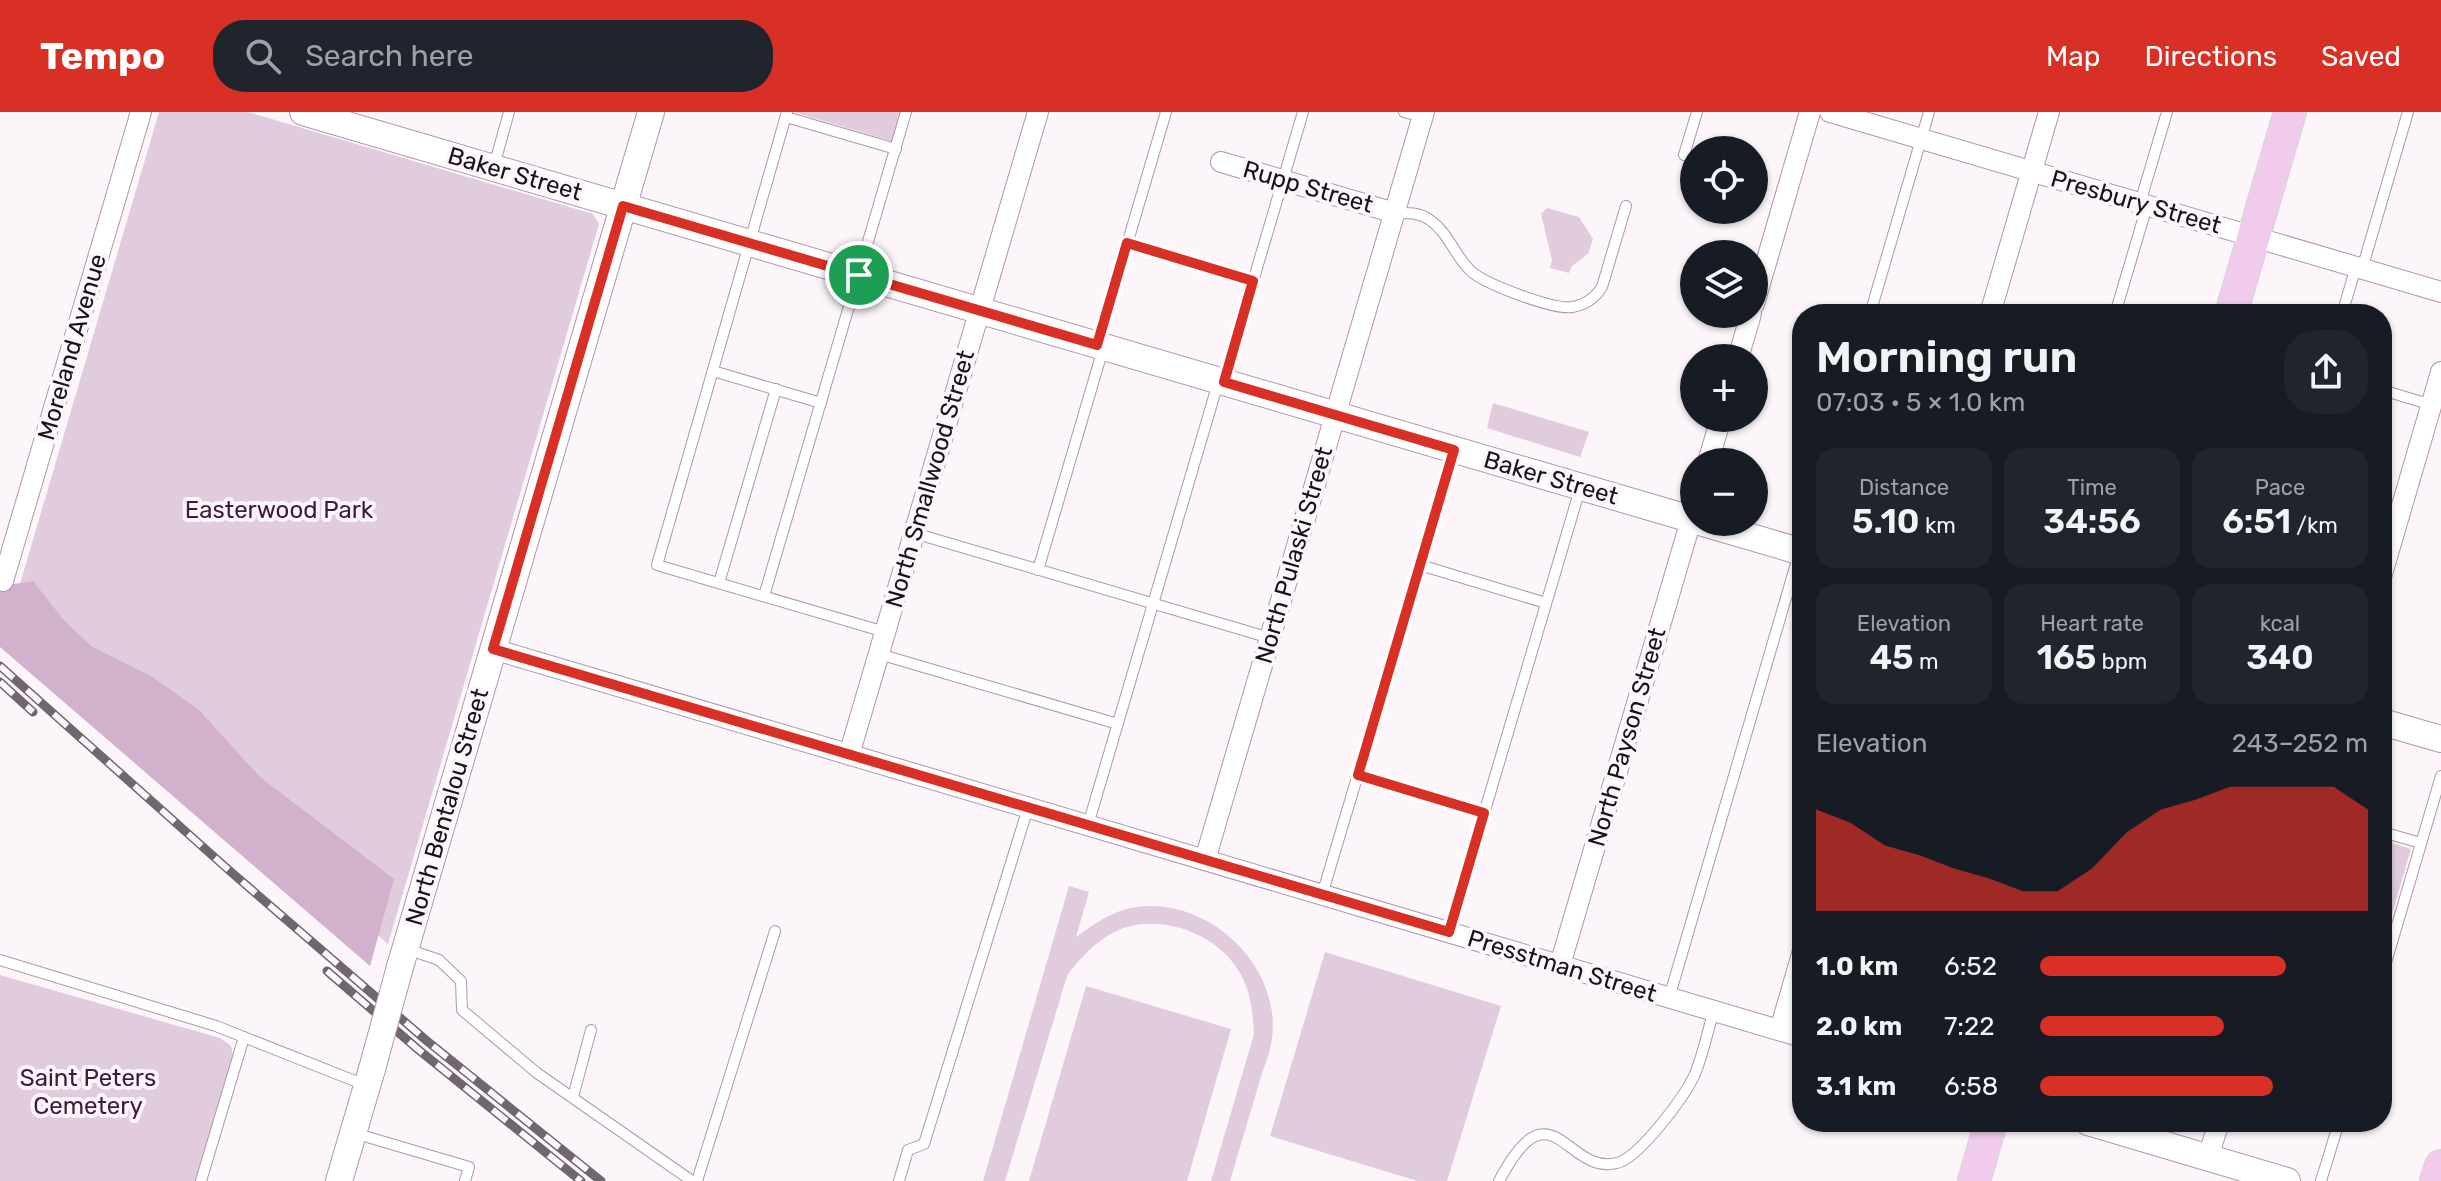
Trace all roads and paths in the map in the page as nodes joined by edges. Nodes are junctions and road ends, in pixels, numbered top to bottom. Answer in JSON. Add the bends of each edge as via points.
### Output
{"nodes":[{"id":1,"x":141,"y":112,"type":"edge"},
{"id":2,"x":303,"y":112,"type":"edge"},
{"id":3,"x":509,"y":112,"type":"edge"},
{"id":4,"x":651,"y":112,"type":"edge"},
{"id":5,"x":906,"y":112,"type":"edge"},
{"id":6,"x":1038,"y":112,"type":"edge"},
{"id":7,"x":1166,"y":112,"type":"edge"},
{"id":8,"x":1303,"y":112,"type":"edge"},
{"id":9,"x":1697,"y":112,"type":"edge"},
{"id":10,"x":1810,"y":112,"type":"edge"},
{"id":11,"x":1830,"y":112,"type":"edge"},
{"id":12,"x":1929,"y":112,"type":"edge"},
{"id":13,"x":2049,"y":112,"type":"edge"},
{"id":14,"x":2167,"y":112,"type":"edge"},
{"id":15,"x":2290,"y":112,"type":"edge"},
{"id":16,"x":2408,"y":112,"type":"edge"},
{"id":17,"x":787,"y":114,"type":"edge"},
{"id":18,"x":1417,"y":114,"type":"edge"},
{"id":19,"x":373,"y":122,"type":"edge"},
{"id":20,"x":1690,"y":136,"type":"edge"},
{"id":21,"x":1921,"y":139,"type":"junction"},
{"id":22,"x":896,"y":149,"type":"junction"},
{"id":23,"x":1221,"y":162,"type":"dead end"},
{"id":24,"x":493,"y":168,"type":"junction"},
{"id":25,"x":2032,"y":171,"type":"junction"},
{"id":26,"x":1283,"y":180,"type":"junction"},
{"id":27,"x":2144,"y":204,"type":"junction"},
{"id":28,"x":623,"y":206,"type":"junction"},
{"id":29,"x":1626,"y":206,"type":"dead end"},
{"id":30,"x":1395,"y":213,"type":"junction"},
{"id":31,"x":2254,"y":237,"type":"junction"},
{"id":32,"x":749,"y":243,"type":"junction"},
{"id":33,"x":1127,"y":243,"type":"junction"},
{"id":34,"x":1768,"y":256,"type":"edge"},
{"id":35,"x":2359,"y":268,"type":"junction"},
{"id":36,"x":859,"y":275,"type":"junction"},
{"id":37,"x":1253,"y":281,"type":"junction"},
{"id":38,"x":2441,"y":292,"type":"edge"},
{"id":39,"x":1873,"y":304,"type":"edge"},
{"id":40,"x":1993,"y":304,"type":"edge"},
{"id":41,"x":2118,"y":304,"type":"edge"},
{"id":42,"x":2234,"y":304,"type":"edge"},
{"id":43,"x":2346,"y":304,"type":"edge"},
{"id":44,"x":979,"y":310,"type":"junction"},
{"id":45,"x":1100,"y":346,"type":"junction"},
{"id":46,"x":713,"y":371,"type":"junction"},
{"id":47,"x":2441,"y":372,"type":"edge"},
{"id":48,"x":1221,"y":381,"type":"junction"},
{"id":49,"x":776,"y":389,"type":"junction"},
{"id":50,"x":2392,"y":393,"type":"edge"},
{"id":51,"x":821,"y":403,"type":"junction"},
{"id":52,"x":2432,"y":405,"type":"junction"},
{"id":53,"x":1336,"y":415,"type":"junction"},
{"id":54,"x":1454,"y":450,"type":"junction"},
{"id":55,"x":1580,"y":487,"type":"junction"},
{"id":56,"x":1680,"y":514,"type":"edge"},
{"id":57,"x":914,"y":533,"type":"junction"},
{"id":58,"x":1690,"y":536,"type":"edge"},
{"id":59,"x":1757,"y":536,"type":"edge"},
{"id":60,"x":2392,"y":540,"type":"edge"},
{"id":61,"x":1792,"y":546,"type":"edge"},
{"id":62,"x":1420,"y":565,"type":"junction"},
{"id":63,"x":1038,"y":570,"type":"junction"},
{"id":64,"x":1792,"y":580,"type":"edge"},
{"id":65,"x":3,"y":581,"type":"dead end"},
{"id":66,"x":719,"y":583,"type":"junction"},
{"id":67,"x":764,"y":596,"type":"junction"},
{"id":68,"x":1153,"y":603,"type":"junction"},
{"id":69,"x":1546,"y":603,"type":"junction"},
{"id":70,"x":885,"y":632,"type":"junction"},
{"id":71,"x":1270,"y":638,"type":"junction"},
{"id":72,"x":493,"y":649,"type":"junction"},
{"id":73,"x":879,"y":654,"type":"junction"},
{"id":74,"x":1118,"y":724,"type":"junction"},
{"id":75,"x":2392,"y":725,"type":"edge"},
{"id":76,"x":2441,"y":739,"type":"edge"},
{"id":77,"x":849,"y":755,"type":"junction"},
{"id":78,"x":1358,"y":775,"type":"junction"},
{"id":79,"x":2441,"y":776,"type":"edge"},
{"id":80,"x":1028,"y":808,"type":"junction"},
{"id":81,"x":1484,"y":813,"type":"junction"},
{"id":82,"x":1088,"y":825,"type":"junction"},
{"id":83,"x":2392,"y":835,"type":"edge"},
{"id":84,"x":2421,"y":843,"type":"junction"},
{"id":85,"x":1205,"y":860,"type":"junction"},
{"id":86,"x":1322,"y":895,"type":"junction"},
{"id":87,"x":775,"y":931,"type":"dead end"},
{"id":88,"x":1449,"y":932,"type":"junction"},
{"id":89,"x":2392,"y":942,"type":"edge"},
{"id":90,"x":403,"y":958,"type":"junction"},
{"id":91,"x":0,"y":960,"type":"edge"},
{"id":92,"x":1560,"y":965,"type":"junction"},
{"id":93,"x":1792,"y":989,"type":"edge"},
{"id":94,"x":1669,"y":998,"type":"junction"},
{"id":95,"x":1714,"y":1011,"type":"junction"},
{"id":96,"x":591,"y":1030,"type":"dead end"},
{"id":97,"x":1780,"y":1030,"type":"junction"},
{"id":98,"x":1792,"y":1034,"type":"edge"},
{"id":99,"x":244,"y":1037,"type":"junction"},
{"id":100,"x":369,"y":1078,"type":"junction"},
{"id":101,"x":573,"y":1097,"type":"junction"},
{"id":102,"x":1988,"y":1132,"type":"edge"},
{"id":103,"x":2122,"y":1132,"type":"edge"},
{"id":104,"x":2216,"y":1132,"type":"edge"},
{"id":105,"x":2336,"y":1132,"type":"edge"},
{"id":106,"x":353,"y":1133,"type":"junction"},
{"id":107,"x":2208,"y":1157,"type":"junction"},
{"id":108,"x":2441,"y":1166,"type":"edge"},
{"id":109,"x":201,"y":1181,"type":"edge"},
{"id":110,"x":339,"y":1181,"type":"edge"},
{"id":111,"x":465,"y":1181,"type":"edge"},
{"id":112,"x":694,"y":1181,"type":"edge"},
{"id":113,"x":899,"y":1181,"type":"edge"},
{"id":114,"x":1499,"y":1181,"type":"edge"},
{"id":115,"x":1974,"y":1181,"type":"edge"},
{"id":116,"x":2287,"y":1181,"type":"edge"},
{"id":117,"x":2321,"y":1181,"type":"edge"},
{"id":118,"x":2436,"y":1181,"type":"edge"}],
"edges":[{"from":1,"to":65,"type":"street","name":"Moreland Avenue"},
{"from":2,"to":19,"type":"street","name":"Baker Street"},
{"from":3,"to":24,"type":"lane"},
{"from":4,"to":28,"type":"street","name":"North Bentalou Street"},
{"from":5,"to":22,"type":"lane"},
{"from":6,"to":44,"type":"street","name":"North Smallwood Street"},
{"from":7,"to":33,"type":"lane"},
{"from":8,"to":26,"type":"lane"},
{"from":9,"to":20,"type":"lane"},
{"from":10,"to":34,"type":"street"},
{"from":11,"to":21,"type":"street","name":"Presbury Street"},
{"from":12,"to":21,"type":"lane"},
{"from":13,"to":25,"type":"street"},
{"from":14,"to":27,"type":"lane"},
{"from":15,"to":31,"type":"main road"},
{"from":16,"to":35,"type":"lane"},
{"from":17,"to":22,"type":"lane"},
{"from":17,"to":32,"type":"lane"},
{"from":18,"to":30,"type":"street","name":"North Pulaski Street"},
{"from":19,"to":24,"type":"street","name":"Baker Street"},
{"from":21,"to":25,"type":"street","name":"Presbury Street"},
{"from":21,"to":39,"type":"lane"},
{"from":22,"to":36,"type":"lane"},
{"from":23,"to":26,"type":"street","name":"Rupp Street"},
{"from":24,"to":28,"type":"street","name":"Baker Street"},
{"from":25,"to":27,"type":"street","name":"Presbury Street"},
{"from":25,"to":40,"type":"street"},
{"from":26,"to":30,"type":"street","name":"Rupp Street"},
{"from":26,"to":37,"type":"lane"},
{"from":27,"to":31,"type":"street","name":"Presbury Street"},
{"from":27,"to":41,"type":"lane"},
{"from":28,"to":32,"type":"street","name":"Baker Street"},
{"from":28,"to":72,"type":"street","name":"North Bentalou Street"},
{"from":29,"to":30,"type":"lane","via":[[1602,287],[1574,307],[1488,282],[1462,261],[1427,218]]},
{"from":30,"to":53,"type":"street","name":"North Pulaski Street"},
{"from":31,"to":35,"type":"street","name":"Presbury Street"},
{"from":31,"to":42,"type":"main road"},
{"from":32,"to":36,"type":"street","name":"Baker Street"},
{"from":32,"to":46,"type":"lane"},
{"from":33,"to":37,"type":"lane"},
{"from":33,"to":45,"type":"lane"},
{"from":35,"to":38,"type":"street","name":"Presbury Street"},
{"from":35,"to":43,"type":"lane"},
{"from":36,"to":44,"type":"street","name":"Baker Street"},
{"from":36,"to":51,"type":"lane"},
{"from":37,"to":48,"type":"lane"},
{"from":44,"to":45,"type":"street","name":"Baker Street"},
{"from":44,"to":57,"type":"street","name":"North Smallwood Street"},
{"from":45,"to":48,"type":"street","name":"Baker Street"},
{"from":45,"to":63,"type":"lane"},
{"from":46,"to":49,"type":"lane"},
{"from":46,"to":66,"type":"lane","via":[[657,565]]},
{"from":47,"to":52,"type":"street"},
{"from":48,"to":53,"type":"street","name":"Baker Street"},
{"from":48,"to":68,"type":"lane"},
{"from":49,"to":51,"type":"lane"},
{"from":49,"to":66,"type":"lane"},
{"from":50,"to":52,"type":"lane"},
{"from":51,"to":67,"type":"lane"},
{"from":52,"to":60,"type":"street"},
{"from":53,"to":54,"type":"street","name":"Baker Street"},
{"from":53,"to":71,"type":"street","name":"North Pulaski Street"},
{"from":54,"to":55,"type":"street","name":"Baker Street"},
{"from":54,"to":62,"type":"lane"},
{"from":55,"to":56,"type":"street","name":"Baker Street"},
{"from":55,"to":69,"type":"lane"},
{"from":57,"to":63,"type":"lane"},
{"from":57,"to":70,"type":"street","name":"North Smallwood Street"},
{"from":58,"to":92,"type":"street","name":"North Payson Street"},
{"from":59,"to":61,"type":"street","name":"Baker Street"},
{"from":62,"to":69,"type":"lane"},
{"from":62,"to":78,"type":"lane"},
{"from":63,"to":68,"type":"lane"},
{"from":64,"to":94,"type":"lane"},
{"from":66,"to":67,"type":"lane"},
{"from":67,"to":70,"type":"lane"},
{"from":68,"to":71,"type":"lane"},
{"from":68,"to":74,"type":"lane"},
{"from":69,"to":81,"type":"lane"},
{"from":70,"to":73,"type":"street","name":"North Smallwood Street"},
{"from":71,"to":85,"type":"street","name":"North Pulaski Street"},
{"from":72,"to":77,"type":"street","name":"Presstman Street"},
{"from":72,"to":90,"type":"street","name":"North Bentalou Street"},
{"from":73,"to":74,"type":"lane"},
{"from":73,"to":77,"type":"street","name":"North Smallwood Street"},
{"from":74,"to":82,"type":"lane"},
{"from":75,"to":76,"type":"street"},
{"from":77,"to":80,"type":"street","name":"Presstman Street"},
{"from":78,"to":81,"type":"lane"},
{"from":78,"to":86,"type":"lane"},
{"from":79,"to":84,"type":"lane"},
{"from":80,"to":82,"type":"street","name":"Presstman Street"},
{"from":80,"to":113,"type":"lane","via":[[924,1144],[908,1150]]},
{"from":81,"to":88,"type":"lane"},
{"from":82,"to":85,"type":"street","name":"Presstman Street"},
{"from":83,"to":84,"type":"lane"},
{"from":84,"to":89,"type":"lane"},
{"from":85,"to":86,"type":"street","name":"Presstman Street"},
{"from":86,"to":88,"type":"street","name":"Presstman Street"},
{"from":87,"to":112,"type":"lane"},
{"from":88,"to":92,"type":"street","name":"Presstman Street"},
{"from":90,"to":100,"type":"street","name":"North Bentalou Street","bridge":true},
{"from":90,"to":101,"type":"lane","via":[[439,960],[461,981],[462,1010]]},
{"from":91,"to":99,"type":"lane"},
{"from":92,"to":94,"type":"street","name":"Presstman Street"},
{"from":93,"to":97,"type":"street"},
{"from":94,"to":95,"type":"street","name":"Presstman Street"},
{"from":95,"to":97,"type":"street","name":"Presstman Street"},
{"from":95,"to":114,"type":"lane","via":[[1693,1077],[1630,1158],[1601,1163],[1563,1141],[1537,1136],[1521,1144]]},
{"from":96,"to":101,"type":"lane"},
{"from":97,"to":98,"type":"street","name":"Presstman Street"},
{"from":99,"to":100,"type":"lane"},
{"from":99,"to":109,"type":"lane"},
{"from":100,"to":106,"type":"street","name":"North Bentalou Street"},
{"from":101,"to":112,"type":"lane"},
{"from":102,"to":115,"type":"main road"},
{"from":103,"to":107,"type":"street"},
{"from":104,"to":107,"type":"street"},
{"from":105,"to":117,"type":"lane"},
{"from":106,"to":110,"type":"street","name":"North Bentalou Street"},
{"from":106,"to":111,"type":"lane","via":[[469,1167]]},
{"from":107,"to":116,"type":"street"},
{"from":108,"to":118,"type":"main road"}]}
